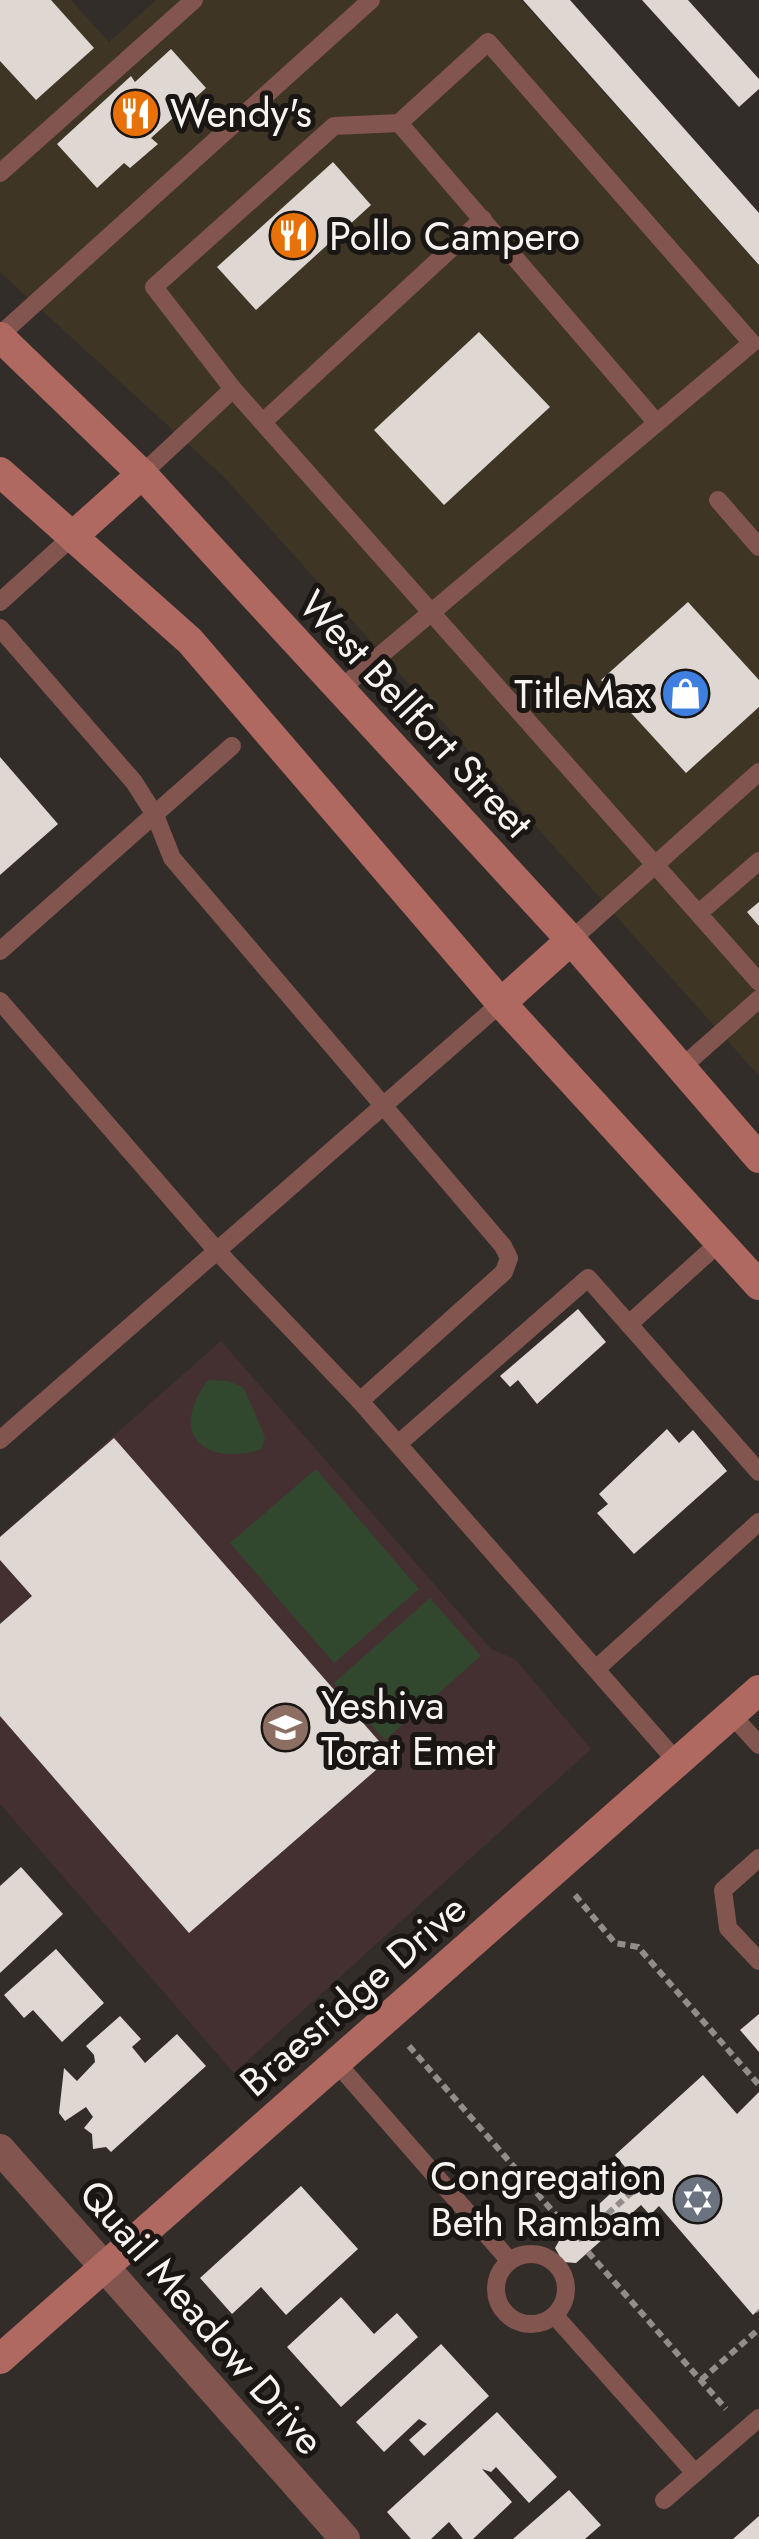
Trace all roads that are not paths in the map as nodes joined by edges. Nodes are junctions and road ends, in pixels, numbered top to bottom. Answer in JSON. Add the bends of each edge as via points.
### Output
{"nodes":[{"id":1,"x":194,"y":0,"type":"edge"},
{"id":2,"x":371,"y":0,"type":"edge"},
{"id":3,"x":400,"y":123,"type":"junction"},
{"id":4,"x":1,"y":169,"type":"edge"},
{"id":5,"x":483,"y":219,"type":"junction"},
{"id":6,"x":0,"y":336,"type":"edge"},
{"id":7,"x":233,"y":389,"type":"junction"},
{"id":8,"x":263,"y":422,"type":"junction"},
{"id":9,"x":656,"y":422,"type":"junction"},
{"id":10,"x":0,"y":472,"type":"edge"},
{"id":11,"x":142,"y":474,"type":"junction"},
{"id":12,"x":718,"y":500,"type":"dead end"},
{"id":13,"x":74,"y":536,"type":"junction"},
{"id":14,"x":759,"y":547,"type":"edge"},
{"id":15,"x":0,"y":602,"type":"edge"},
{"id":16,"x":431,"y":610,"type":"junction"},
{"id":17,"x":0,"y":628,"type":"edge"},
{"id":18,"x":339,"y":690,"type":"junction"},
{"id":19,"x":232,"y":746,"type":"dead end"},
{"id":20,"x":759,"y":772,"type":"edge"},
{"id":21,"x":155,"y":816,"type":"junction"},
{"id":22,"x":759,"y":861,"type":"edge"},
{"id":23,"x":657,"y":863,"type":"junction"},
{"id":24,"x":700,"y":912,"type":"junction"},
{"id":25,"x":571,"y":940,"type":"junction"},
{"id":26,"x":0,"y":951,"type":"edge"},
{"id":27,"x":759,"y":982,"type":"edge"},
{"id":28,"x":759,"y":999,"type":"edge"},
{"id":29,"x":0,"y":1002,"type":"edge"},
{"id":30,"x":501,"y":1002,"type":"junction"},
{"id":31,"x":681,"y":1068,"type":"junction"},
{"id":32,"x":382,"y":1106,"type":"junction"},
{"id":33,"x":759,"y":1158,"type":"edge"},
{"id":34,"x":720,"y":1243,"type":"junction"},
{"id":35,"x":217,"y":1252,"type":"junction"},
{"id":36,"x":759,"y":1285,"type":"edge"},
{"id":37,"x":629,"y":1324,"type":"junction"},
{"id":38,"x":360,"y":1400,"type":"junction"},
{"id":39,"x":0,"y":1440,"type":"edge"},
{"id":40,"x":398,"y":1444,"type":"junction"},
{"id":41,"x":759,"y":1472,"type":"edge"},
{"id":42,"x":759,"y":1522,"type":"edge"},
{"id":43,"x":596,"y":1669,"type":"junction"},
{"id":44,"x":759,"y":1690,"type":"edge"},
{"id":45,"x":732,"y":1714,"type":"junction"},
{"id":46,"x":759,"y":1746,"type":"edge"},
{"id":47,"x":678,"y":1762,"type":"junction"},
{"id":48,"x":759,"y":1858,"type":"edge"},
{"id":49,"x":759,"y":1961,"type":"edge"},
{"id":50,"x":335,"y":2061,"type":"junction"},
{"id":51,"x":0,"y":2148,"type":"edge"},
{"id":52,"x":509,"y":2260,"type":"junction"},
{"id":53,"x":104,"y":2267,"type":"junction"},
{"id":54,"x":554,"y":2316,"type":"junction"},
{"id":55,"x":0,"y":2359,"type":"edge"},
{"id":56,"x":752,"y":2424,"type":"edge"},
{"id":57,"x":695,"y":2473,"type":"junction"},
{"id":58,"x":664,"y":2500,"type":"dead end"},
{"id":59,"x":345,"y":2539,"type":"edge"}],
"edges":[{"from":1,"to":4,"type":"lane"},
{"from":2,"to":6,"type":"lane"},
{"from":3,"to":5,"type":"lane"},
{"from":3,"to":7,"type":"lane","via":[[334,126],[154,287]]},
{"from":3,"to":9,"type":"lane","via":[[488,42],[752,344]]},
{"from":5,"to":8,"type":"lane"},
{"from":5,"to":9,"type":"lane"},
{"from":6,"to":11,"type":"main road","name":"West Bellfort Street"},
{"from":7,"to":8,"type":"lane"},
{"from":7,"to":11,"type":"lane"},
{"from":8,"to":16,"type":"lane"},
{"from":9,"to":16,"type":"lane"},
{"from":10,"to":13,"type":"main road"},
{"from":11,"to":13,"type":"main road"},
{"from":11,"to":18,"type":"main road","name":"West Bellfort Street"},
{"from":12,"to":14,"type":"lane"},
{"from":13,"to":15,"type":"lane"},
{"from":13,"to":30,"type":"main road","via":[[190,641]]},
{"from":16,"to":18,"type":"lane"},
{"from":16,"to":23,"type":"lane"},
{"from":17,"to":21,"type":"lane","via":[[134,782]]},
{"from":18,"to":25,"type":"main road","name":"West Bellfort Street"},
{"from":19,"to":21,"type":"lane"},
{"from":20,"to":23,"type":"lane"},
{"from":21,"to":26,"type":"lane"},
{"from":21,"to":32,"type":"lane","via":[[172,858]]},
{"from":22,"to":24,"type":"lane"},
{"from":23,"to":24,"type":"lane"},
{"from":23,"to":25,"type":"lane"},
{"from":24,"to":27,"type":"lane"},
{"from":25,"to":30,"type":"main road"},
{"from":25,"to":31,"type":"main road","name":"West Bellfort Street"},
{"from":28,"to":31,"type":"lane"},
{"from":29,"to":35,"type":"lane"},
{"from":30,"to":32,"type":"lane"},
{"from":30,"to":34,"type":"main road"},
{"from":31,"to":33,"type":"main road","name":"West Bellfort Street"},
{"from":32,"to":35,"type":"lane"},
{"from":32,"to":38,"type":"lane","via":[[509,1258],[504,1272]]},
{"from":34,"to":36,"type":"main road"},
{"from":34,"to":37,"type":"lane"},
{"from":35,"to":38,"type":"lane"},
{"from":35,"to":39,"type":"lane"},
{"from":37,"to":40,"type":"lane","via":[[588,1278]]},
{"from":37,"to":41,"type":"lane"},
{"from":38,"to":40,"type":"lane"},
{"from":40,"to":43,"type":"lane"},
{"from":42,"to":43,"type":"lane"},
{"from":43,"to":47,"type":"lane"},
{"from":44,"to":45,"type":"main road","name":"Braesridge Drive"},
{"from":45,"to":46,"type":"lane"},
{"from":45,"to":47,"type":"main road","name":"Braesridge Drive"},
{"from":47,"to":50,"type":"main road","name":"Braesridge Drive"},
{"from":48,"to":49,"type":"lane","via":[[724,1890],[728,1928]]},
{"from":50,"to":52,"type":"lane"},
{"from":50,"to":53,"type":"main road","name":"Braesridge Drive"},
{"from":51,"to":53,"type":"street","name":"Quail Meadow Drive"},
{"from":52,"to":54,"type":"lane","via":[[532,2252],[554,2262],[566,2295]]},
{"from":52,"to":54,"type":"lane","via":[[496,2279],[503,2312],[534,2324]]},
{"from":53,"to":55,"type":"main road","name":"Braesridge Drive"},
{"from":53,"to":59,"type":"street","name":"Quail Meadow Drive"},
{"from":54,"to":57,"type":"lane"},
{"from":56,"to":57,"type":"lane"},
{"from":57,"to":58,"type":"lane"}]}
